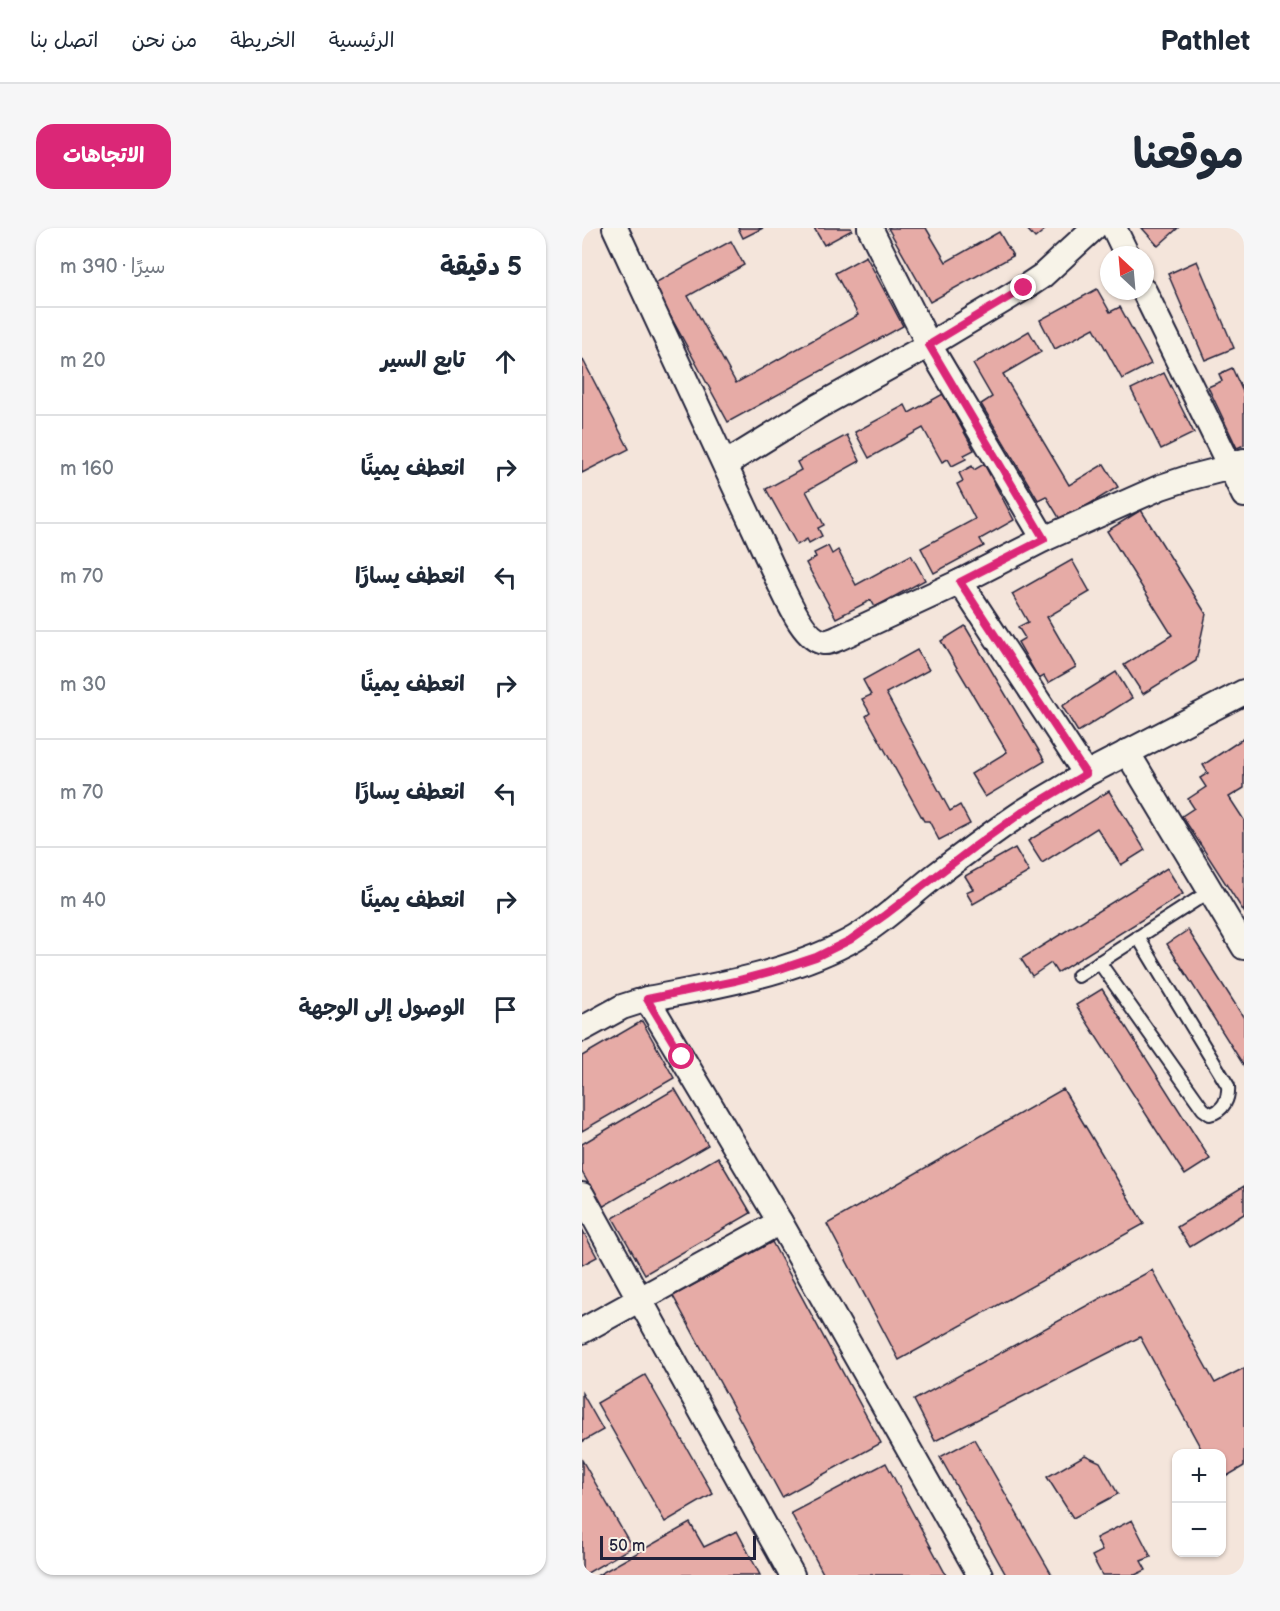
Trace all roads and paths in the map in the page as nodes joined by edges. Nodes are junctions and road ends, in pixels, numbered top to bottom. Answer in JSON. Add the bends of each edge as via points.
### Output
{"nodes":[{"id":1,"x":615,"y":228,"type":"edge"},
{"id":2,"x":870,"y":228,"type":"edge"},
{"id":3,"x":1094,"y":228,"type":"edge"},
{"id":4,"x":1114,"y":228,"type":"edge"},
{"id":5,"x":1123,"y":246,"type":"edge"},
{"id":6,"x":1149,"y":300,"type":"edge"},
{"id":7,"x":929,"y":345,"type":"junction"},
{"id":8,"x":726,"y":464,"type":"junction"},
{"id":9,"x":1237,"y":464,"type":"edge"},
{"id":10,"x":1244,"y":495,"type":"edge"},
{"id":11,"x":1044,"y":539,"type":"junction"},
{"id":12,"x":960,"y":582,"type":"junction"},
{"id":13,"x":1244,"y":692,"type":"edge"},
{"id":14,"x":1126,"y":752,"type":"junction"},
{"id":15,"x":1086,"y":774,"type":"junction"},
{"id":16,"x":1210,"y":891,"type":"junction"},
{"id":17,"x":1138,"y":937,"type":"junction"},
{"id":18,"x":1241,"y":937,"type":"edge"},
{"id":19,"x":1099,"y":962,"type":"junction"},
{"id":20,"x":1078,"y":976,"type":"dead end"},
{"id":21,"x":647,"y":999,"type":"junction"},
{"id":22,"x":582,"y":1029,"type":"edge"},
{"id":23,"x":582,"y":1195,"type":"edge"},
{"id":24,"x":780,"y":1222,"type":"junction"},
{"id":25,"x":639,"y":1300,"type":"junction"},
{"id":26,"x":582,"y":1331,"type":"edge"},
{"id":27,"x":792,"y":1575,"type":"edge"},
{"id":28,"x":980,"y":1575,"type":"edge"}],
"edges":[{"from":1,"to":8,"type":"street"},
{"from":2,"to":7,"type":"street"},
{"from":3,"to":7,"type":"street","via":[[1042,276]]},
{"from":4,"to":5,"type":"street"},
{"from":6,"to":9,"type":"street"},
{"from":7,"to":8,"type":"street","via":[[817,407]]},
{"from":7,"to":11,"type":"street"},
{"from":8,"to":12,"type":"street","via":[[785,594],[807,632],[820,641],[842,637]]},
{"from":9,"to":10,"type":"street"},
{"from":9,"to":11,"type":"street","via":[[1161,487]]},
{"from":11,"to":12,"type":"street"},
{"from":12,"to":15,"type":"street"},
{"from":13,"to":14,"type":"street"},
{"from":14,"to":15,"type":"street"},
{"from":14,"to":16,"type":"street"},
{"from":15,"to":21,"type":"street","via":[[1016,817],[850,940],[777,970]]},
{"from":16,"to":17,"type":"lane"},
{"from":16,"to":18,"type":"street"},
{"from":17,"to":19,"type":"lane"},
{"from":17,"to":19,"type":"lane","via":[[1228,1086],[1229,1095],[1217,1112],[1210,1114],[1203,1109]]},
{"from":19,"to":20,"type":"lane"},
{"from":21,"to":22,"type":"street","via":[[622,1007]]},
{"from":21,"to":24,"type":"street"},
{"from":23,"to":25,"type":"street"},
{"from":24,"to":25,"type":"street"},
{"from":24,"to":28,"type":"street"},
{"from":25,"to":26,"type":"street"},
{"from":25,"to":27,"type":"street"}]}
